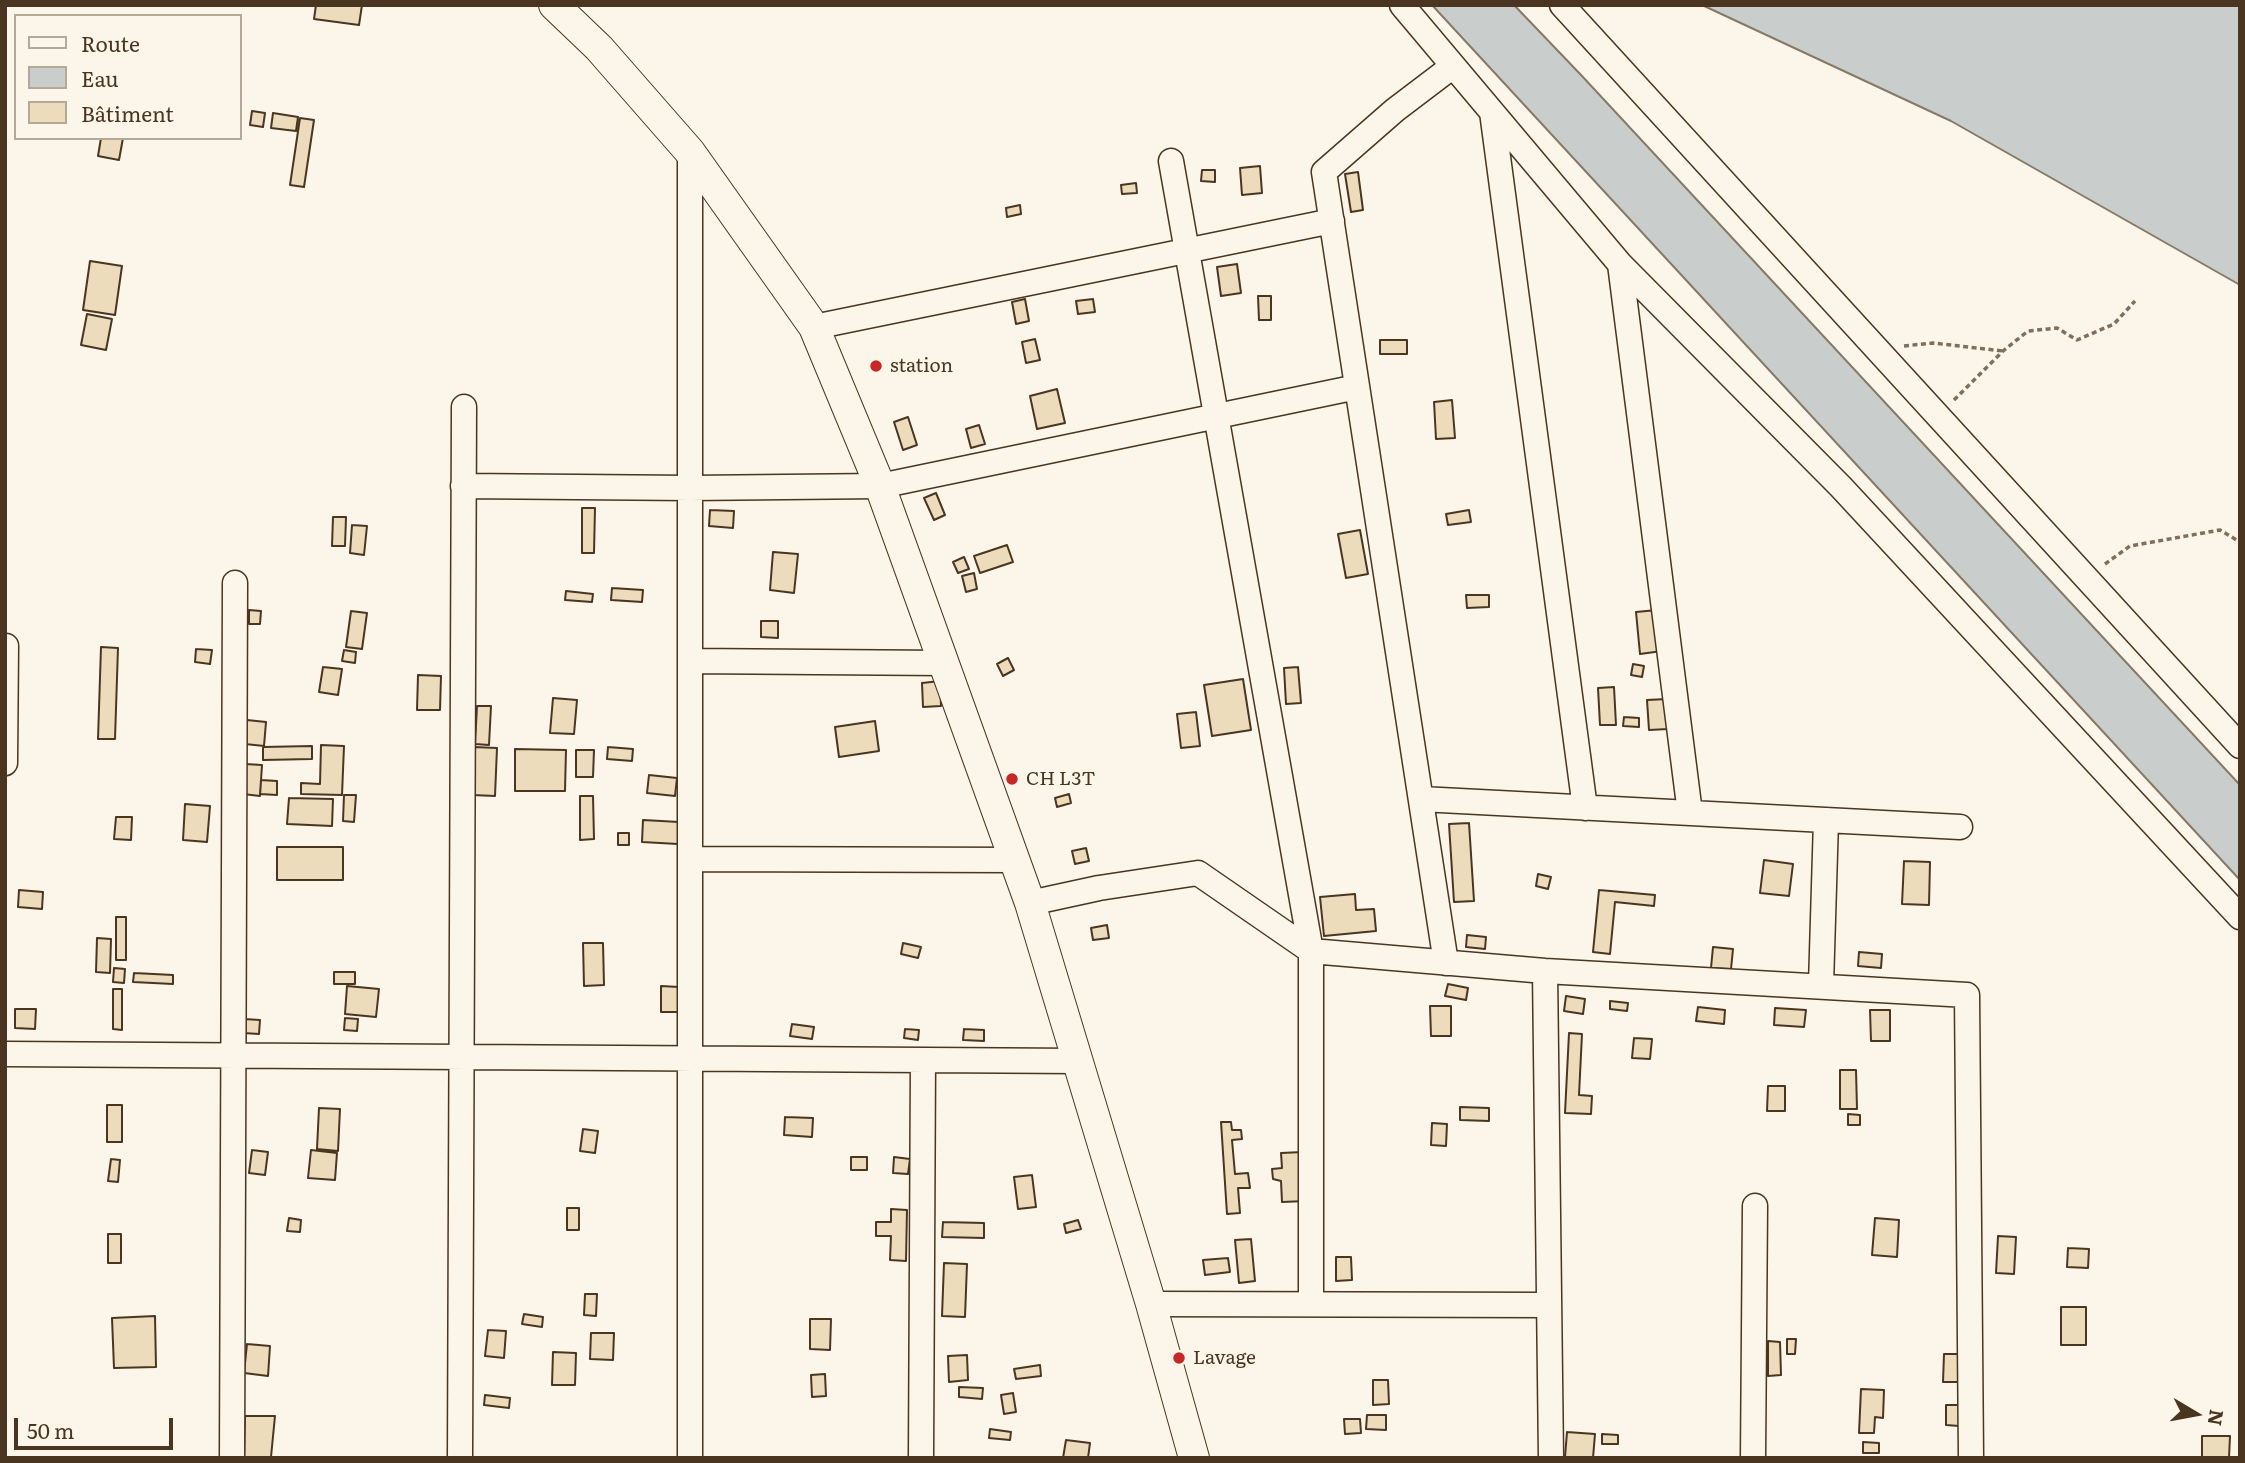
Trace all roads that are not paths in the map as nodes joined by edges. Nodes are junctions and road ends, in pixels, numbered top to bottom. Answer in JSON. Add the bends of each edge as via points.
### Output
{"nodes":[{"id":1,"x":554,"y":5,"type":"edge"},
{"id":2,"x":1402,"y":5,"type":"edge"},
{"id":3,"x":1562,"y":5,"type":"edge"},
{"id":4,"x":1453,"y":66,"type":"junction"},
{"id":5,"x":1492,"y":112,"type":"junction"},
{"id":6,"x":690,"y":152,"type":"junction"},
{"id":7,"x":1171,"y":161,"type":"dead end"},
{"id":8,"x":1332,"y":221,"type":"junction"},
{"id":9,"x":1186,"y":250,"type":"junction"},
{"id":10,"x":1620,"y":264,"type":"junction"},
{"id":11,"x":814,"y":327,"type":"junction"},
{"id":12,"x":1357,"y":387,"type":"junction"},
{"id":13,"x":464,"y":407,"type":"dead end"},
{"id":14,"x":1216,"y":417,"type":"junction"},
{"id":15,"x":463,"y":486,"type":"junction"},
{"id":16,"x":880,"y":486,"type":"junction"},
{"id":17,"x":690,"y":488,"type":"junction"},
{"id":18,"x":235,"y":583,"type":"dead end"},
{"id":19,"x":6,"y":646,"type":"edge"},
{"id":20,"x":690,"y":661,"type":"junction"},
{"id":21,"x":944,"y":663,"type":"junction"},
{"id":22,"x":2240,"y":746,"type":"edge"},
{"id":23,"x":5,"y":763,"type":"edge"},
{"id":24,"x":1421,"y":799,"type":"junction"},
{"id":25,"x":1585,"y":807,"type":"junction"},
{"id":26,"x":1690,"y":813,"type":"junction"},
{"id":27,"x":1826,"y":820,"type":"junction"},
{"id":28,"x":1960,"y":827,"type":"dead end"},
{"id":29,"x":690,"y":859,"type":"junction"},
{"id":30,"x":1014,"y":860,"type":"junction"},
{"id":31,"x":1030,"y":903,"type":"junction"},
{"id":32,"x":2240,"y":917,"type":"edge"},
{"id":33,"x":1311,"y":951,"type":"junction"},
{"id":34,"x":1446,"y":963,"type":"junction"},
{"id":35,"x":1545,"y":971,"type":"junction"},
{"id":36,"x":1821,"y":985,"type":"junction"},
{"id":37,"x":5,"y":1054,"type":"edge"},
{"id":38,"x":234,"y":1056,"type":"junction"},
{"id":39,"x":461,"y":1057,"type":"junction"},
{"id":40,"x":690,"y":1059,"type":"junction"},
{"id":41,"x":923,"y":1060,"type":"junction"},
{"id":42,"x":1079,"y":1061,"type":"junction"},
{"id":43,"x":1755,"y":1206,"type":"dead end"},
{"id":44,"x":1151,"y":1304,"type":"junction"},
{"id":45,"x":1311,"y":1304,"type":"junction"},
{"id":46,"x":1549,"y":1305,"type":"junction"},
{"id":47,"x":232,"y":1458,"type":"edge"},
{"id":48,"x":460,"y":1458,"type":"edge"},
{"id":49,"x":690,"y":1458,"type":"edge"},
{"id":50,"x":921,"y":1458,"type":"edge"},
{"id":51,"x":1194,"y":1458,"type":"edge"},
{"id":52,"x":1551,"y":1458,"type":"edge"},
{"id":53,"x":1753,"y":1458,"type":"edge"},
{"id":54,"x":1971,"y":1458,"type":"edge"}],
"edges":[{"from":1,"to":6,"type":"main road","via":[[599,48]]},
{"from":2,"to":4,"type":"street"},
{"from":3,"to":22,"type":"street"},
{"from":4,"to":5,"type":"street"},
{"from":4,"to":8,"type":"street","via":[[1324,172]]},
{"from":5,"to":10,"type":"street"},
{"from":5,"to":25,"type":"street"},
{"from":6,"to":11,"type":"main road"},
{"from":6,"to":17,"type":"street"},
{"from":7,"to":9,"type":"street"},
{"from":8,"to":9,"type":"street"},
{"from":8,"to":12,"type":"street"},
{"from":9,"to":11,"type":"street"},
{"from":9,"to":14,"type":"street"},
{"from":10,"to":26,"type":"street"},
{"from":10,"to":32,"type":"street","via":[[1841,487]]},
{"from":11,"to":16,"type":"main road"},
{"from":12,"to":14,"type":"street"},
{"from":12,"to":24,"type":"street"},
{"from":13,"to":15,"type":"street"},
{"from":14,"to":16,"type":"street"},
{"from":14,"to":33,"type":"street"},
{"from":15,"to":17,"type":"street"},
{"from":15,"to":39,"type":"street"},
{"from":16,"to":17,"type":"street"},
{"from":16,"to":21,"type":"main road"},
{"from":17,"to":20,"type":"street"},
{"from":18,"to":38,"type":"street"},
{"from":19,"to":23,"type":"street"},
{"from":20,"to":21,"type":"street"},
{"from":20,"to":29,"type":"street"},
{"from":21,"to":30,"type":"main road"},
{"from":24,"to":25,"type":"street"},
{"from":24,"to":34,"type":"street"},
{"from":25,"to":26,"type":"street"},
{"from":26,"to":27,"type":"street"},
{"from":27,"to":28,"type":"street"},
{"from":27,"to":36,"type":"street"},
{"from":29,"to":30,"type":"street"},
{"from":29,"to":40,"type":"street"},
{"from":30,"to":31,"type":"main road"},
{"from":31,"to":33,"type":"street","via":[[1198,873]]},
{"from":31,"to":42,"type":"main road"},
{"from":33,"to":34,"type":"street"},
{"from":33,"to":45,"type":"street"},
{"from":34,"to":35,"type":"street"},
{"from":35,"to":36,"type":"street"},
{"from":35,"to":46,"type":"street"},
{"from":36,"to":54,"type":"street","via":[[1967,995]]},
{"from":37,"to":38,"type":"street"},
{"from":38,"to":39,"type":"street"},
{"from":38,"to":47,"type":"street"},
{"from":39,"to":40,"type":"street"},
{"from":39,"to":48,"type":"street"},
{"from":40,"to":41,"type":"street"},
{"from":40,"to":49,"type":"street"},
{"from":41,"to":42,"type":"street"},
{"from":41,"to":50,"type":"street"},
{"from":42,"to":44,"type":"main road"},
{"from":43,"to":53,"type":"street"},
{"from":44,"to":45,"type":"street"},
{"from":44,"to":51,"type":"main road"},
{"from":45,"to":46,"type":"street"},
{"from":46,"to":52,"type":"street"}]}
